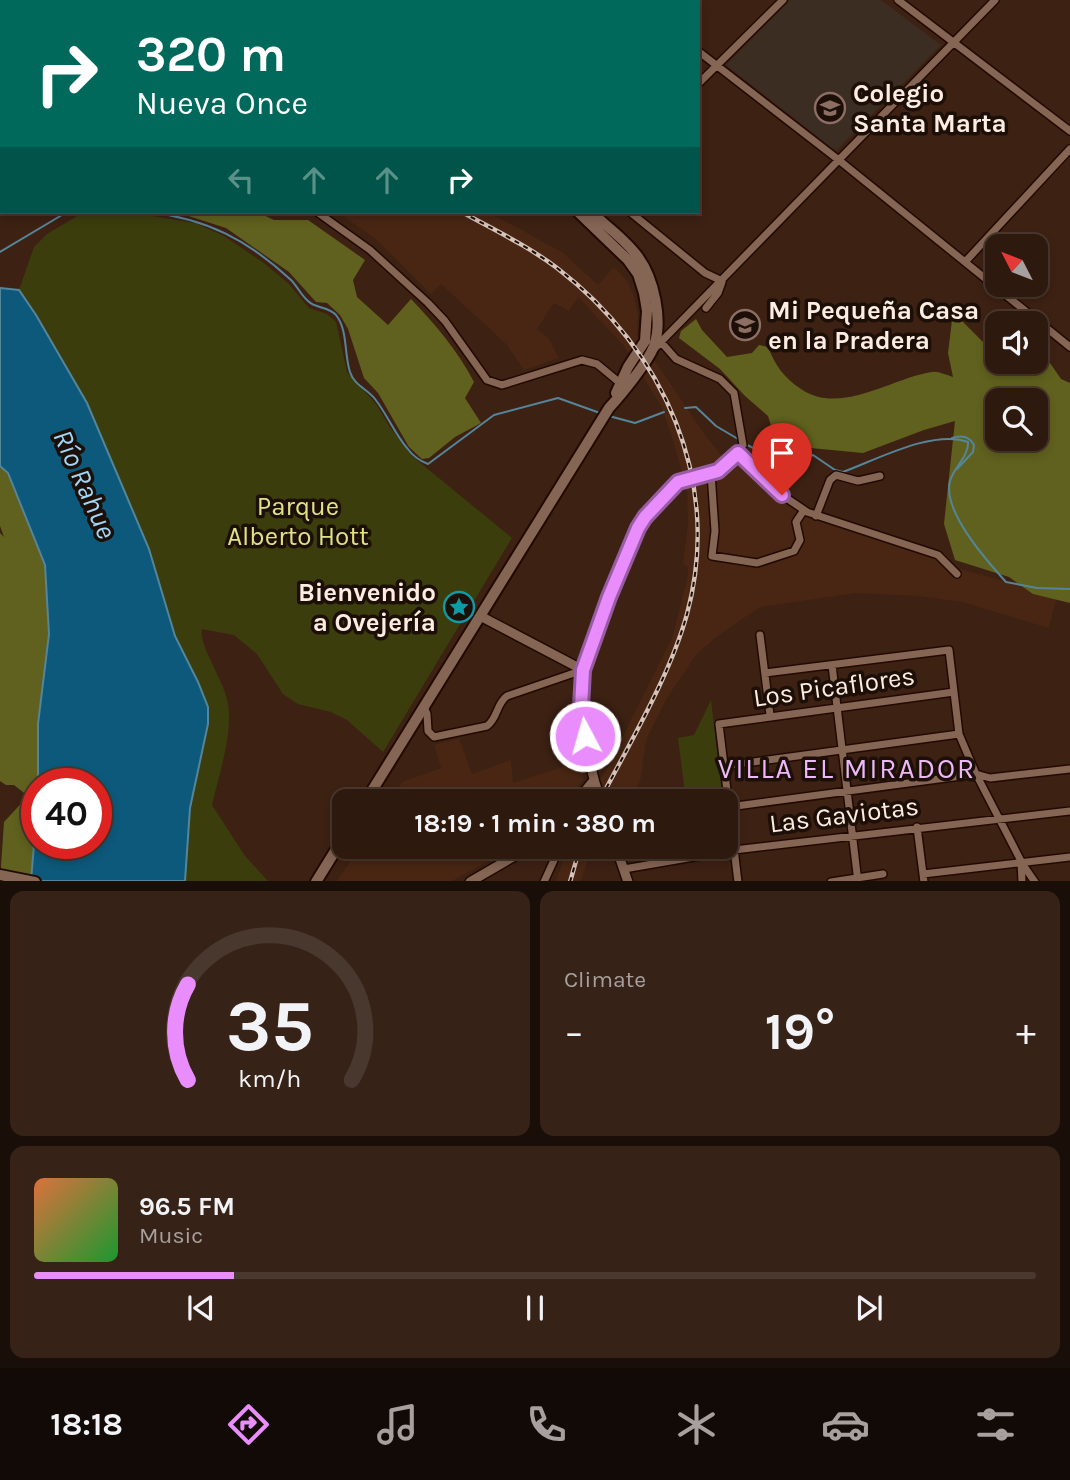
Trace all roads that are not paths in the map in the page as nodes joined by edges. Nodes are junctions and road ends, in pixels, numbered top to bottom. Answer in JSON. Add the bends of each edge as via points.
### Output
{"nodes":[{"id":1,"x":783,"y":0,"type":"edge"},
{"id":2,"x":898,"y":0,"type":"edge"},
{"id":3,"x":995,"y":0,"type":"edge"},
{"id":4,"x":953,"y":42,"type":"junction"},
{"id":5,"x":700,"y":52,"type":"edge"},
{"id":6,"x":717,"y":65,"type":"junction"},
{"id":7,"x":700,"y":82,"type":"edge"},
{"id":8,"x":1070,"y":131,"type":"edge"},
{"id":9,"x":1070,"y":149,"type":"edge"},
{"id":10,"x":840,"y":161,"type":"junction"},
{"id":11,"x":320,"y":214,"type":"edge"},
{"id":12,"x":632,"y":214,"type":"edge"},
{"id":13,"x":594,"y":218,"type":"edge"},
{"id":14,"x":965,"y":262,"type":"junction"},
{"id":15,"x":722,"y":281,"type":"junction"},
{"id":16,"x":706,"y":308,"type":"dead end"},
{"id":17,"x":661,"y":342,"type":"junction"},
{"id":18,"x":1070,"y":347,"type":"edge"},
{"id":19,"x":651,"y":353,"type":"junction"},
{"id":20,"x":620,"y":383,"type":"junction"},
{"id":21,"x":609,"y":408,"type":"junction"},
{"id":22,"x":742,"y":441,"type":"dead end"},
{"id":23,"x":711,"y":473,"type":"junction"},
{"id":24,"x":880,"y":476,"type":"dead end"},
{"id":25,"x":803,"y":510,"type":"junction"},
{"id":26,"x":816,"y":516,"type":"junction"},
{"id":27,"x":957,"y":574,"type":"dead end"},
{"id":28,"x":483,"y":616,"type":"junction"},
{"id":29,"x":760,"y":635,"type":"dead end"},
{"id":30,"x":832,"y":665,"type":"junction"},
{"id":31,"x":583,"y":670,"type":"junction"},
{"id":32,"x":765,"y":673,"type":"junction"},
{"id":33,"x":954,"y":692,"type":"junction"},
{"id":34,"x":424,"y":707,"type":"junction"},
{"id":35,"x":837,"y":707,"type":"junction"},
{"id":36,"x":770,"y":715,"type":"junction"},
{"id":37,"x":959,"y":734,"type":"junction"},
{"id":38,"x":842,"y":750,"type":"junction"},
{"id":39,"x":724,"y":766,"type":"junction"},
{"id":40,"x":1070,"y":769,"type":"edge"},
{"id":41,"x":976,"y":774,"type":"junction"},
{"id":42,"x":594,"y":780,"type":"junction"},
{"id":43,"x":373,"y":789,"type":"edge"},
{"id":44,"x":587,"y":789,"type":"edge"},
{"id":45,"x":597,"y":789,"type":"edge"},
{"id":46,"x":727,"y":789,"type":"edge"},
{"id":47,"x":847,"y":792,"type":"junction"},
{"id":48,"x":738,"y":806,"type":"edge"},
{"id":49,"x":1070,"y":811,"type":"edge"},
{"id":50,"x":999,"y":818,"type":"junction"},
{"id":51,"x":917,"y":827,"type":"junction"},
{"id":52,"x":852,"y":836,"type":"junction"},
{"id":53,"x":738,"y":850,"type":"edge"},
{"id":54,"x":332,"y":856,"type":"edge"},
{"id":55,"x":1070,"y":856,"type":"edge"},
{"id":56,"x":509,"y":859,"type":"edge"},
{"id":57,"x":554,"y":859,"type":"edge"},
{"id":58,"x":620,"y":859,"type":"edge"},
{"id":59,"x":682,"y":859,"type":"edge"},
{"id":60,"x":735,"y":859,"type":"edge"},
{"id":61,"x":1021,"y":861,"type":"junction"},
{"id":62,"x":624,"y":869,"type":"junction"},
{"id":63,"x":883,"y":874,"type":"dead end"},
{"id":64,"x":0,"y":875,"type":"edge"},
{"id":65,"x":923,"y":878,"type":"edge"},
{"id":66,"x":857,"y":880,"type":"edge"},
{"id":67,"x":35,"y":881,"type":"edge"},
{"id":68,"x":316,"y":881,"type":"edge"},
{"id":69,"x":470,"y":881,"type":"edge"},
{"id":70,"x":544,"y":881,"type":"edge"},
{"id":71,"x":628,"y":881,"type":"edge"},
{"id":72,"x":738,"y":881,"type":"edge"},
{"id":73,"x":831,"y":881,"type":"edge"},
{"id":74,"x":1021,"y":881,"type":"edge"},
{"id":75,"x":1035,"y":881,"type":"edge"}],
"edges":[{"from":1,"to":6,"type":"street"},
{"from":2,"to":4,"type":"street"},
{"from":3,"to":4,"type":"street"},
{"from":4,"to":8,"type":"street"},
{"from":4,"to":10,"type":"street"},
{"from":5,"to":6,"type":"street"},
{"from":6,"to":7,"type":"street"},
{"from":6,"to":10,"type":"street"},
{"from":9,"to":14,"type":"street"},
{"from":10,"to":14,"type":"street"},
{"from":10,"to":15,"type":"street"},
{"from":11,"to":20,"type":"street","via":[[370,250],[428,303],[494,384],[582,360],[597,364]]},
{"from":12,"to":15,"type":"street","via":[[705,273]]},
{"from":13,"to":19,"type":"main road","via":[[634,252],[650,279],[656,312]]},
{"from":13,"to":20,"type":"main road","via":[[633,267],[646,302],[645,341]]},
{"from":14,"to":18,"type":"street"},
{"from":15,"to":16,"type":"street"},
{"from":15,"to":17,"type":"street"},
{"from":17,"to":19,"type":"street"},
{"from":17,"to":22,"type":"street","via":[[676,359],[720,379],[734,393]]},
{"from":19,"to":21,"type":"main road"},
{"from":20,"to":21,"type":"main road"},
{"from":21,"to":28,"type":"main road"},
{"from":23,"to":25,"type":"street","via":[[738,453]]},
{"from":23,"to":25,"type":"street","via":[[712,556],[757,563],[794,551],[800,540],[796,522]]},
{"from":23,"to":31,"type":"street","via":[[678,482],[642,522]]},
{"from":24,"to":26,"type":"street","via":[[858,481],[836,475]]},
{"from":25,"to":26,"type":"street"},
{"from":26,"to":27,"type":"street","via":[[938,555]]},
{"from":28,"to":31,"type":"street"},
{"from":28,"to":34,"type":"main road"},
{"from":29,"to":32,"type":"street"},
{"from":30,"to":32,"type":"street"},
{"from":30,"to":33,"type":"street","via":[[949,650]]},
{"from":30,"to":35,"type":"street"},
{"from":31,"to":34,"type":"street","via":[[507,696],[487,726],[432,736]]},
{"from":31,"to":42,"type":"street","via":[[581,707]]},
{"from":32,"to":36,"type":"street"},
{"from":33,"to":35,"type":"street","name":"Los Picaflores"},
{"from":33,"to":37,"type":"street"},
{"from":34,"to":43,"type":"main road"},
{"from":35,"to":36,"type":"street","name":"Los Picaflores"},
{"from":35,"to":38,"type":"street"},
{"from":36,"to":39,"type":"street","name":"Los Picaflores","via":[[719,724]]},
{"from":37,"to":38,"type":"street"},
{"from":37,"to":41,"type":"street"},
{"from":38,"to":39,"type":"street"},
{"from":38,"to":47,"type":"street"},
{"from":39,"to":46,"type":"street"},
{"from":40,"to":41,"type":"street","via":[[990,778]]},
{"from":41,"to":47,"type":"street"},
{"from":41,"to":50,"type":"street"},
{"from":42,"to":44,"type":"street"},
{"from":42,"to":45,"type":"street"},
{"from":47,"to":48,"type":"street"},
{"from":47,"to":52,"type":"street"},
{"from":49,"to":50,"type":"street","name":"Las Gaviotas"},
{"from":50,"to":51,"type":"street","name":"Las Gaviotas"},
{"from":50,"to":61,"type":"street"},
{"from":51,"to":52,"type":"street","name":"Las Gaviotas"},
{"from":51,"to":65,"type":"street"},
{"from":52,"to":53,"type":"street","name":"Las Gaviotas"},
{"from":52,"to":66,"type":"street"},
{"from":54,"to":68,"type":"main road"},
{"from":55,"to":61,"type":"street"},
{"from":56,"to":69,"type":"street"},
{"from":57,"to":70,"type":"street"},
{"from":58,"to":62,"type":"street"},
{"from":59,"to":62,"type":"street","name":"Las Gaviotas"},
{"from":60,"to":72,"type":"street"},
{"from":61,"to":65,"type":"street"},
{"from":61,"to":74,"type":"street"},
{"from":61,"to":75,"type":"street"},
{"from":62,"to":71,"type":"street"},
{"from":63,"to":66,"type":"street"},
{"from":64,"to":67,"type":"main road"},
{"from":66,"to":73,"type":"street"}]}
